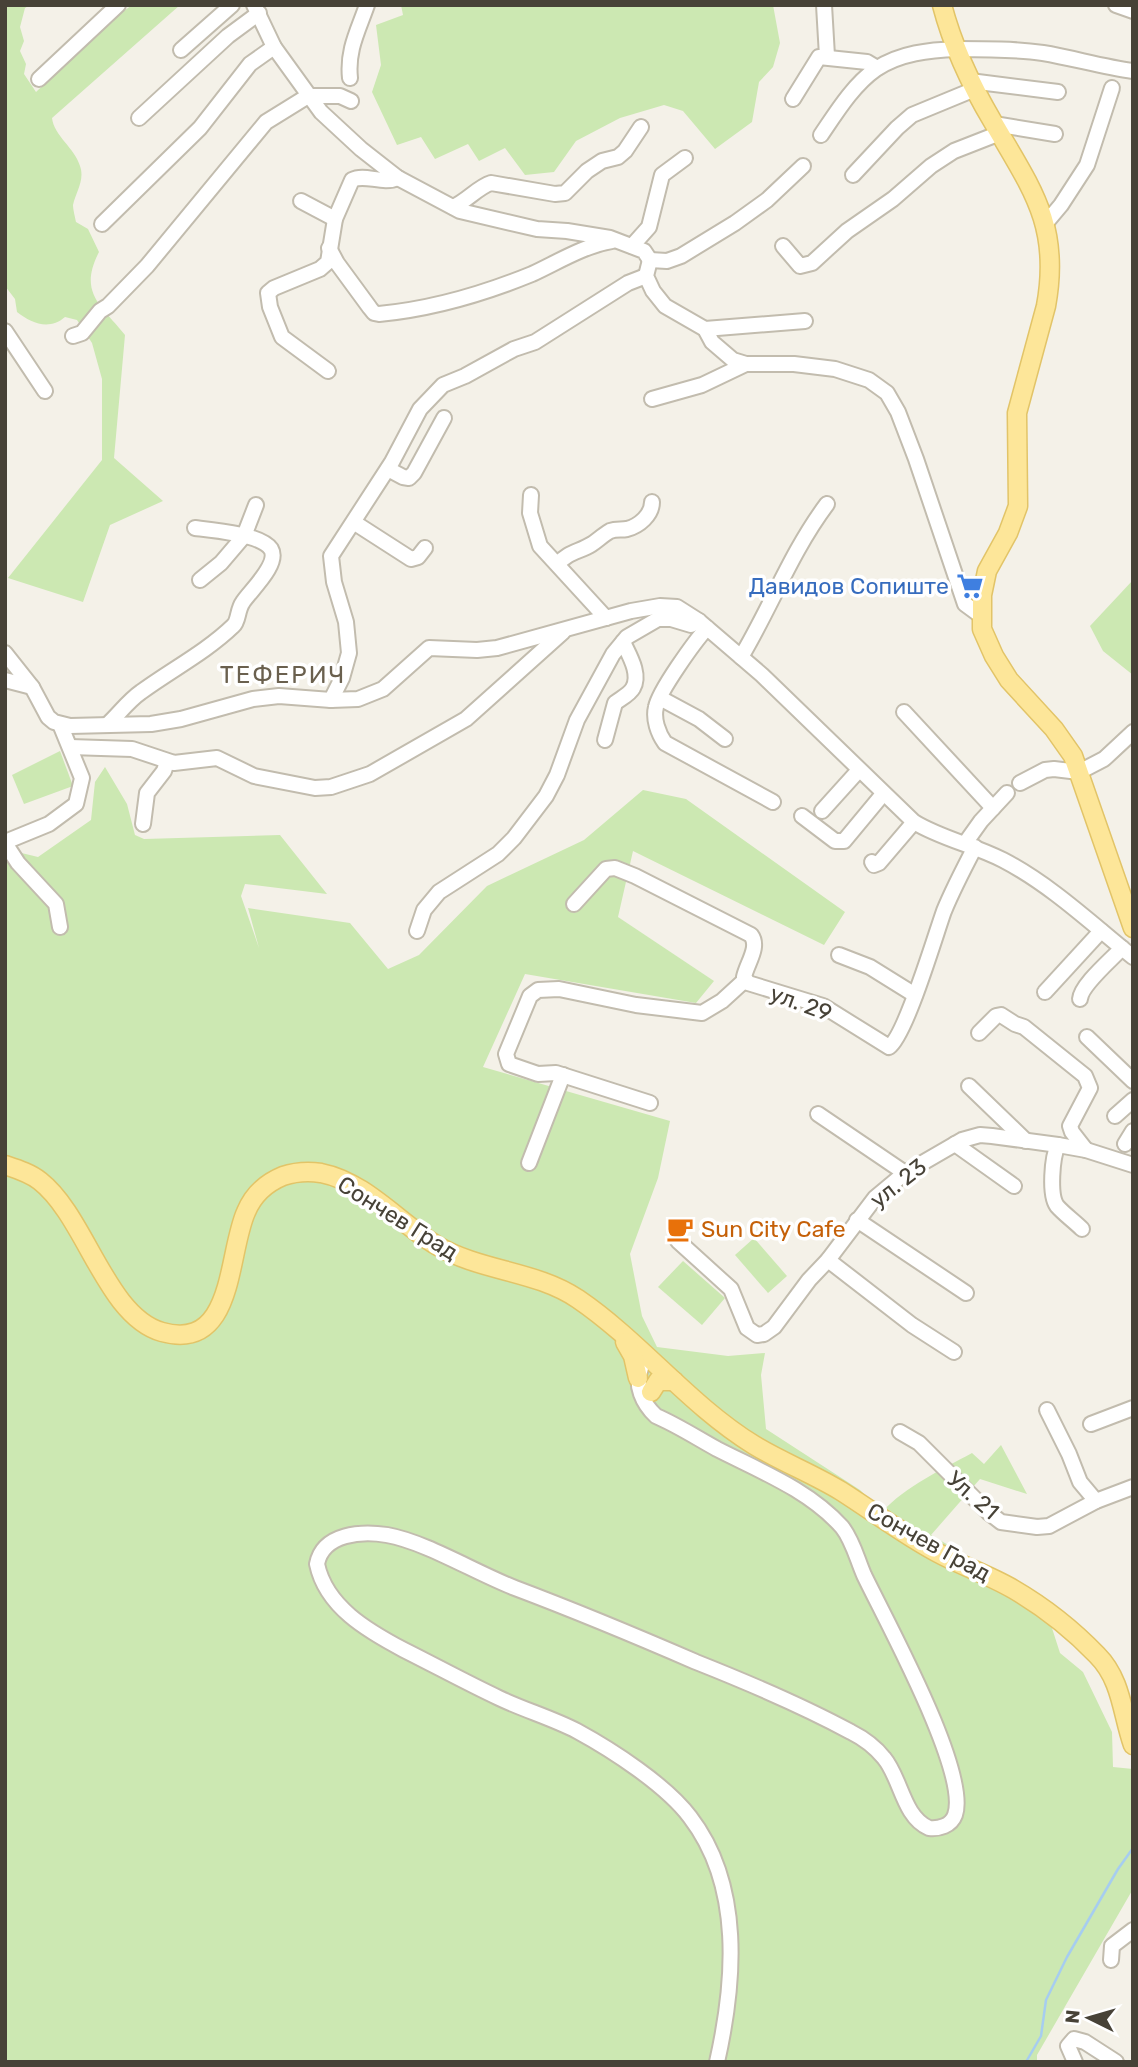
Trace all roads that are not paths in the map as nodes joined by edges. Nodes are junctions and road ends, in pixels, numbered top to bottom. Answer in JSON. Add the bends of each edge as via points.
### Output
{"nodes":[{"id":1,"x":118,"y":5,"type":"edge"},
{"id":2,"x":232,"y":5,"type":"edge"},
{"id":3,"x":366,"y":5,"type":"edge"},
{"id":4,"x":824,"y":5,"type":"edge"},
{"id":5,"x":942,"y":5,"type":"edge"},
{"id":6,"x":1116,"y":5,"type":"edge"},
{"id":7,"x":256,"y":9,"type":"edge"},
{"id":8,"x":1133,"y":11,"type":"edge"},
{"id":9,"x":274,"y":47,"type":"junction"},
{"id":10,"x":181,"y":50,"type":"dead end"},
{"id":11,"x":957,"y":50,"type":"junction"},
{"id":12,"x":827,"y":56,"type":"junction"},
{"id":13,"x":877,"y":68,"type":"junction"},
{"id":14,"x":1133,"y":71,"type":"edge"},
{"id":15,"x":350,"y":78,"type":"dead end"},
{"id":16,"x":39,"y":79,"type":"dead end"},
{"id":17,"x":972,"y":85,"type":"junction"},
{"id":18,"x":1112,"y":88,"type":"dead end"},
{"id":19,"x":1058,"y":92,"type":"dead end"},
{"id":20,"x":308,"y":96,"type":"junction"},
{"id":21,"x":793,"y":99,"type":"dead end"},
{"id":22,"x":351,"y":101,"type":"dead end"},
{"id":23,"x":139,"y":118,"type":"dead end"},
{"id":24,"x":641,"y":127,"type":"dead end"},
{"id":25,"x":997,"y":128,"type":"junction"},
{"id":26,"x":1055,"y":134,"type":"dead end"},
{"id":27,"x":821,"y":135,"type":"dead end"},
{"id":28,"x":685,"y":158,"type":"dead end"},
{"id":29,"x":803,"y":166,"type":"dead end"},
{"id":30,"x":853,"y":175,"type":"dead end"},
{"id":31,"x":398,"y":178,"type":"junction"},
{"id":32,"x":301,"y":201,"type":"dead end"},
{"id":33,"x":453,"y":207,"type":"junction"},
{"id":34,"x":335,"y":219,"type":"junction"},
{"id":35,"x":102,"y":224,"type":"dead end"},
{"id":36,"x":1045,"y":224,"type":"junction"},
{"id":37,"x":617,"y":240,"type":"junction"},
{"id":38,"x":632,"y":246,"type":"junction"},
{"id":39,"x":783,"y":246,"type":"dead end"},
{"id":40,"x":329,"y":248,"type":"junction"},
{"id":41,"x":650,"y":260,"type":"junction"},
{"id":42,"x":646,"y":276,"type":"junction"},
{"id":43,"x":805,"y":321,"type":"dead end"},
{"id":44,"x":705,"y":329,"type":"junction"},
{"id":45,"x":5,"y":331,"type":"edge"},
{"id":46,"x":72,"y":336,"type":"dead end"},
{"id":47,"x":746,"y":364,"type":"junction"},
{"id":48,"x":328,"y":371,"type":"dead end"},
{"id":49,"x":45,"y":391,"type":"dead end"},
{"id":50,"x":652,"y":399,"type":"dead end"},
{"id":51,"x":444,"y":418,"type":"dead end"},
{"id":52,"x":388,"y":469,"type":"junction"},
{"id":53,"x":531,"y":495,"type":"dead end"},
{"id":54,"x":652,"y":502,"type":"dead end"},
{"id":55,"x":827,"y":504,"type":"dead end"},
{"id":56,"x":256,"y":505,"type":"dead end"},
{"id":57,"x":355,"y":523,"type":"junction"},
{"id":58,"x":195,"y":528,"type":"dead end"},
{"id":59,"x":244,"y":536,"type":"junction"},
{"id":60,"x":425,"y":548,"type":"dead end"},
{"id":61,"x":558,"y":564,"type":"junction"},
{"id":62,"x":200,"y":580,"type":"dead end"},
{"id":63,"x":980,"y":615,"type":"junction"},
{"id":64,"x":606,"y":618,"type":"junction"},
{"id":65,"x":703,"y":625,"type":"junction"},
{"id":66,"x":566,"y":629,"type":"junction"},
{"id":67,"x":623,"y":642,"type":"junction"},
{"id":68,"x":5,"y":653,"type":"edge"},
{"id":69,"x":741,"y":657,"type":"junction"},
{"id":70,"x":5,"y":680,"type":"edge"},
{"id":71,"x":33,"y":687,"type":"junction"},
{"id":72,"x":660,"y":698,"type":"junction"},
{"id":73,"x":331,"y":701,"type":"junction"},
{"id":74,"x":904,"y":712,"type":"dead end"},
{"id":75,"x":60,"y":724,"type":"junction"},
{"id":76,"x":107,"y":725,"type":"junction"},
{"id":77,"x":1133,"y":733,"type":"edge"},
{"id":78,"x":726,"y":739,"type":"dead end"},
{"id":79,"x":605,"y":740,"type":"dead end"},
{"id":80,"x":70,"y":747,"type":"junction"},
{"id":81,"x":167,"y":762,"type":"junction"},
{"id":82,"x":859,"y":770,"type":"junction"},
{"id":83,"x":1079,"y":772,"type":"junction"},
{"id":84,"x":1020,"y":783,"type":"dead end"},
{"id":85,"x":1007,"y":793,"type":"dead end"},
{"id":86,"x":883,"y":794,"type":"junction"},
{"id":87,"x":773,"y":802,"type":"dead end"},
{"id":88,"x":993,"y":807,"type":"junction"},
{"id":89,"x":822,"y":811,"type":"dead end"},
{"id":90,"x":802,"y":816,"type":"dead end"},
{"id":91,"x":914,"y":822,"type":"junction"},
{"id":92,"x":143,"y":824,"type":"dead end"},
{"id":93,"x":5,"y":843,"type":"edge"},
{"id":94,"x":970,"y":845,"type":"junction"},
{"id":95,"x":872,"y":862,"type":"dead end"},
{"id":96,"x":574,"y":904,"type":"dead end"},
{"id":97,"x":60,"y":927,"type":"dead end"},
{"id":98,"x":1133,"y":928,"type":"edge"},
{"id":99,"x":417,"y":931,"type":"dead end"},
{"id":100,"x":1101,"y":931,"type":"junction"},
{"id":101,"x":1127,"y":953,"type":"edge"},
{"id":102,"x":839,"y":955,"type":"dead end"},
{"id":103,"x":745,"y":980,"type":"junction"},
{"id":104,"x":1045,"y":992,"type":"dead end"},
{"id":105,"x":915,"y":995,"type":"junction"},
{"id":106,"x":1080,"y":999,"type":"dead end"},
{"id":107,"x":979,"y":1033,"type":"dead end"},
{"id":108,"x":1087,"y":1037,"type":"dead end"},
{"id":109,"x":563,"y":1075,"type":"junction"},
{"id":110,"x":1133,"y":1081,"type":"edge"},
{"id":111,"x":969,"y":1086,"type":"dead end"},
{"id":112,"x":1133,"y":1100,"type":"edge"},
{"id":113,"x":649,"y":1103,"type":"dead end"},
{"id":114,"x":818,"y":1114,"type":"dead end"},
{"id":115,"x":1115,"y":1116,"type":"dead end"},
{"id":116,"x":1133,"y":1131,"type":"edge"},
{"id":117,"x":1027,"y":1142,"type":"junction"},
{"id":118,"x":955,"y":1144,"type":"junction"},
{"id":119,"x":1125,"y":1144,"type":"dead end"},
{"id":120,"x":1058,"y":1145,"type":"junction"},
{"id":121,"x":1086,"y":1150,"type":"junction"},
{"id":122,"x":529,"y":1163,"type":"dead end"},
{"id":123,"x":5,"y":1165,"type":"edge"},
{"id":124,"x":1133,"y":1166,"type":"edge"},
{"id":125,"x":905,"y":1173,"type":"junction"},
{"id":126,"x":1014,"y":1186,"type":"dead end"},
{"id":127,"x":857,"y":1220,"type":"junction"},
{"id":128,"x":1082,"y":1229,"type":"dead end"},
{"id":129,"x":678,"y":1241,"type":"dead end"},
{"id":130,"x":828,"y":1260,"type":"junction"},
{"id":131,"x":967,"y":1293,"type":"dead end"},
{"id":132,"x":617,"y":1331,"type":"junction"},
{"id":133,"x":954,"y":1352,"type":"dead end"},
{"id":134,"x":654,"y":1362,"type":"junction"},
{"id":135,"x":638,"y":1378,"type":"junction"},
{"id":136,"x":674,"y":1381,"type":"junction"},
{"id":137,"x":651,"y":1392,"type":"junction"},
{"id":138,"x":1133,"y":1408,"type":"edge"},
{"id":139,"x":1047,"y":1410,"type":"dead end"},
{"id":140,"x":664,"y":1420,"type":"junction"},
{"id":141,"x":1091,"y":1424,"type":"dead end"},
{"id":142,"x":900,"y":1432,"type":"dead end"},
{"id":143,"x":1133,"y":1487,"type":"edge"},
{"id":144,"x":1096,"y":1501,"type":"junction"},
{"id":145,"x":1133,"y":1745,"type":"edge"},
{"id":146,"x":1133,"y":1930,"type":"edge"},
{"id":147,"x":1111,"y":1960,"type":"dead end"},
{"id":148,"x":717,"y":2062,"type":"edge"},
{"id":149,"x":1075,"y":2062,"type":"edge"},
{"id":150,"x":1116,"y":2062,"type":"edge"}],
"edges":[{"from":1,"to":16,"type":"street"},
{"from":2,"to":10,"type":"street"},
{"from":3,"to":15,"type":"street","via":[[352,40]]},
{"from":4,"to":12,"type":"street"},
{"from":5,"to":11,"type":"main road"},
{"from":6,"to":8,"type":"street"},
{"from":7,"to":9,"type":"street"},
{"from":7,"to":23,"type":"street"},
{"from":9,"to":20,"type":"street"},
{"from":9,"to":35,"type":"street","via":[[250,64],[200,128]]},
{"from":11,"to":13,"type":"street","via":[[921,51]]},
{"from":11,"to":14,"type":"street","via":[[1045,54]]},
{"from":11,"to":17,"type":"main road"},
{"from":12,"to":13,"type":"street","via":[[867,62]]},
{"from":12,"to":21,"type":"street","via":[[815,60]]},
{"from":13,"to":27,"type":"street","via":[[848,97]]},
{"from":17,"to":19,"type":"street"},
{"from":17,"to":25,"type":"main road"},
{"from":17,"to":30,"type":"street","via":[[912,115]]},
{"from":18,"to":36,"type":"street","via":[[1087,165]]},
{"from":20,"to":22,"type":"street","via":[[340,96]]},
{"from":20,"to":31,"type":"street","via":[[331,123]]},
{"from":20,"to":46,"type":"street","via":[[259,128],[147,266],[82,332]]},
{"from":24,"to":33,"type":"street","via":[[625,151],[587,171],[565,193],[491,183]]},
{"from":25,"to":26,"type":"street"},
{"from":25,"to":36,"type":"main road","via":[[1040,203]]},
{"from":25,"to":39,"type":"street","via":[[920,173],[812,263],[800,266]]},
{"from":28,"to":38,"type":"street","via":[[662,175],[649,227]]},
{"from":29,"to":41,"type":"street","via":[[767,200],[716,235],[681,256]]},
{"from":31,"to":33,"type":"street"},
{"from":31,"to":34,"type":"street","via":[[385,182],[354,178]]},
{"from":32,"to":34,"type":"street"},
{"from":33,"to":37,"type":"street","via":[[524,226]]},
{"from":34,"to":40,"type":"street"},
{"from":36,"to":63,"type":"main road","via":[[1049,288],[1017,413],[1018,506],[987,571]]},
{"from":37,"to":38,"type":"street"},
{"from":37,"to":40,"type":"street","via":[[584,248],[481,292],[380,314],[370,308]]},
{"from":38,"to":41,"type":"street"},
{"from":40,"to":48,"type":"street","via":[[323,267],[270,290],[268,297],[282,337]]},
{"from":41,"to":42,"type":"street"},
{"from":42,"to":44,"type":"street","via":[[665,306]]},
{"from":42,"to":52,"type":"street","via":[[535,342],[436,390],[419,409]]},
{"from":43,"to":44,"type":"street"},
{"from":44,"to":47,"type":"street","via":[[726,355]]},
{"from":45,"to":49,"type":"street"},
{"from":47,"to":50,"type":"street"},
{"from":47,"to":63,"type":"street","via":[[835,369],[869,380],[887,393],[916,459],[965,604]]},
{"from":51,"to":52,"type":"street","via":[[409,478]]},
{"from":52,"to":57,"type":"street"},
{"from":53,"to":61,"type":"street","via":[[536,536]]},
{"from":54,"to":61,"type":"street","via":[[649,514],[638,523],[615,529]]},
{"from":55,"to":69,"type":"street","via":[[799,544]]},
{"from":56,"to":59,"type":"street"},
{"from":57,"to":60,"type":"street","via":[[411,559]]},
{"from":57,"to":73,"type":"street","via":[[331,556],[349,653]]},
{"from":58,"to":59,"type":"street"},
{"from":59,"to":62,"type":"street"},
{"from":59,"to":76,"type":"street","via":[[269,545],[274,554],[242,603],[235,625],[141,692]]},
{"from":61,"to":64,"type":"street"},
{"from":63,"to":83,"type":"main road","via":[[994,656],[1009,680],[1066,744]]},
{"from":64,"to":65,"type":"street","via":[[671,606]]},
{"from":64,"to":66,"type":"street"},
{"from":65,"to":67,"type":"street","via":[[658,619]]},
{"from":65,"to":69,"type":"street"},
{"from":65,"to":72,"type":"street"},
{"from":66,"to":73,"type":"street","via":[[488,649],[429,648],[383,689]]},
{"from":66,"to":81,"type":"street","via":[[466,719],[351,782],[315,789],[254,776],[217,758]]},
{"from":67,"to":79,"type":"street","via":[[635,685],[615,703]]},
{"from":67,"to":99,"type":"street","via":[[577,720],[546,796],[498,854],[439,892],[424,910]]},
{"from":68,"to":71,"type":"street"},
{"from":69,"to":82,"type":"street"},
{"from":70,"to":71,"type":"street"},
{"from":71,"to":75,"type":"street","via":[[48,717]]},
{"from":72,"to":78,"type":"street"},
{"from":72,"to":87,"type":"street","via":[[656,723],[665,743]]},
{"from":73,"to":76,"type":"street","via":[[253,699],[181,719]]},
{"from":74,"to":88,"type":"street"},
{"from":75,"to":76,"type":"street"},
{"from":75,"to":80,"type":"street"},
{"from":77,"to":83,"type":"street","via":[[1104,759]]},
{"from":80,"to":81,"type":"street","via":[[132,749]]},
{"from":80,"to":93,"type":"street","via":[[82,778],[76,804],[49,824]]},
{"from":81,"to":92,"type":"street","via":[[146,793]]},
{"from":82,"to":86,"type":"street"},
{"from":82,"to":89,"type":"street"},
{"from":83,"to":84,"type":"street","via":[[1045,770]]},
{"from":83,"to":98,"type":"main road"},
{"from":85,"to":88,"type":"street","name":"ул. 29"},
{"from":86,"to":90,"type":"street","via":[[844,841],[835,841]]},
{"from":86,"to":91,"type":"street"},
{"from":88,"to":94,"type":"street","name":"ул. 29"},
{"from":91,"to":94,"type":"street"},
{"from":91,"to":95,"type":"street","via":[[879,863]]},
{"from":93,"to":97,"type":"street","via":[[56,904]]},
{"from":94,"to":100,"type":"street","via":[[1027,875]]},
{"from":94,"to":105,"type":"street","name":"ул. 29"},
{"from":96,"to":103,"type":"street","name":"ул. 29","via":[[606,869],[635,876],[751,935],[755,943]]},
{"from":100,"to":101,"type":"street"},
{"from":100,"to":104,"type":"street"},
{"from":101,"to":106,"type":"street","via":[[1086,986]]},
{"from":102,"to":105,"type":"street","via":[[870,967]]},
{"from":103,"to":105,"type":"street","name":"ул. 29","via":[[823,1006],[889,1047]]},
{"from":103,"to":109,"type":"street","via":[[702,1013],[559,989],[538,990],[523,1010],[507,1061],[538,1074]]},
{"from":107,"to":121,"type":"street","via":[[1001,1015],[1024,1027],[1085,1076],[1090,1088],[1070,1126]]},
{"from":108,"to":110,"type":"street"},
{"from":109,"to":113,"type":"street"},
{"from":109,"to":122,"type":"street"},
{"from":111,"to":117,"type":"street"},
{"from":112,"to":115,"type":"street"},
{"from":114,"to":125,"type":"street"},
{"from":116,"to":119,"type":"street"},
{"from":117,"to":118,"type":"street","name":"ул. 23","via":[[980,1135]]},
{"from":117,"to":120,"type":"street","name":"ул. 23"},
{"from":118,"to":125,"type":"street","name":"ул. 23"},
{"from":118,"to":126,"type":"street"},
{"from":120,"to":121,"type":"street","name":"ул. 23"},
{"from":120,"to":128,"type":"street","via":[[1053,1198]]},
{"from":121,"to":124,"type":"street","name":"ул. 23"},
{"from":123,"to":132,"type":"main road","name":"Сончев Град","via":[[29,1174],[48,1189],[128,1309],[140,1322],[160,1331],[181,1334],[206,1326],[223,1302],[242,1223],[257,1194],[281,1177],[306,1172],[350,1184],[433,1244],[466,1261],[563,1290]]},
{"from":125,"to":127,"type":"street","name":"ул. 23","via":[[874,1198]]},
{"from":127,"to":130,"type":"street","name":"ул. 23"},
{"from":127,"to":131,"type":"street"},
{"from":129,"to":130,"type":"street","name":"ул. 23","via":[[731,1289],[747,1328],[757,1335],[770,1331]]},
{"from":130,"to":133,"type":"street"},
{"from":132,"to":134,"type":"main road","name":"Сончев Град"},
{"from":132,"to":135,"type":"main road","via":[[633,1356]]},
{"from":134,"to":135,"type":"street","via":[[644,1365]]},
{"from":134,"to":136,"type":"main road","name":"Сончев Град"},
{"from":134,"to":137,"type":"street"},
{"from":135,"to":140,"type":"street","via":[[648,1407]]},
{"from":136,"to":137,"type":"main road","via":[[658,1381]]},
{"from":136,"to":145,"type":"main road","name":"Сончев Град","via":[[750,1442],[839,1489],[935,1552],[1012,1588],[1047,1611],[1109,1669]]},
{"from":137,"to":140,"type":"street"},
{"from":138,"to":141,"type":"street"},
{"from":139,"to":144,"type":"street","via":[[1080,1482]]},
{"from":140,"to":148,"type":"street","via":[[802,1493],[850,1538],[863,1574],[914,1674],[950,1767],[957,1801],[948,1824],[929,1828],[916,1820],[884,1758],[852,1732],[786,1699],[572,1609],[387,1535],[345,1537],[324,1548],[317,1564],[327,1591],[371,1631],[501,1699],[578,1732],[659,1786],[689,1816],[714,1864],[729,1918],[729,1992]]},
{"from":142,"to":144,"type":"street","name":"Ул. 21","via":[[919,1443],[1001,1521],[1049,1526]]},
{"from":143,"to":144,"type":"street","name":"Ул. 21"},
{"from":146,"to":147,"type":"street","via":[[1112,1946]]},
{"from":149,"to":150,"type":"street","via":[[1068,2046],[1074,2039]]}]}
